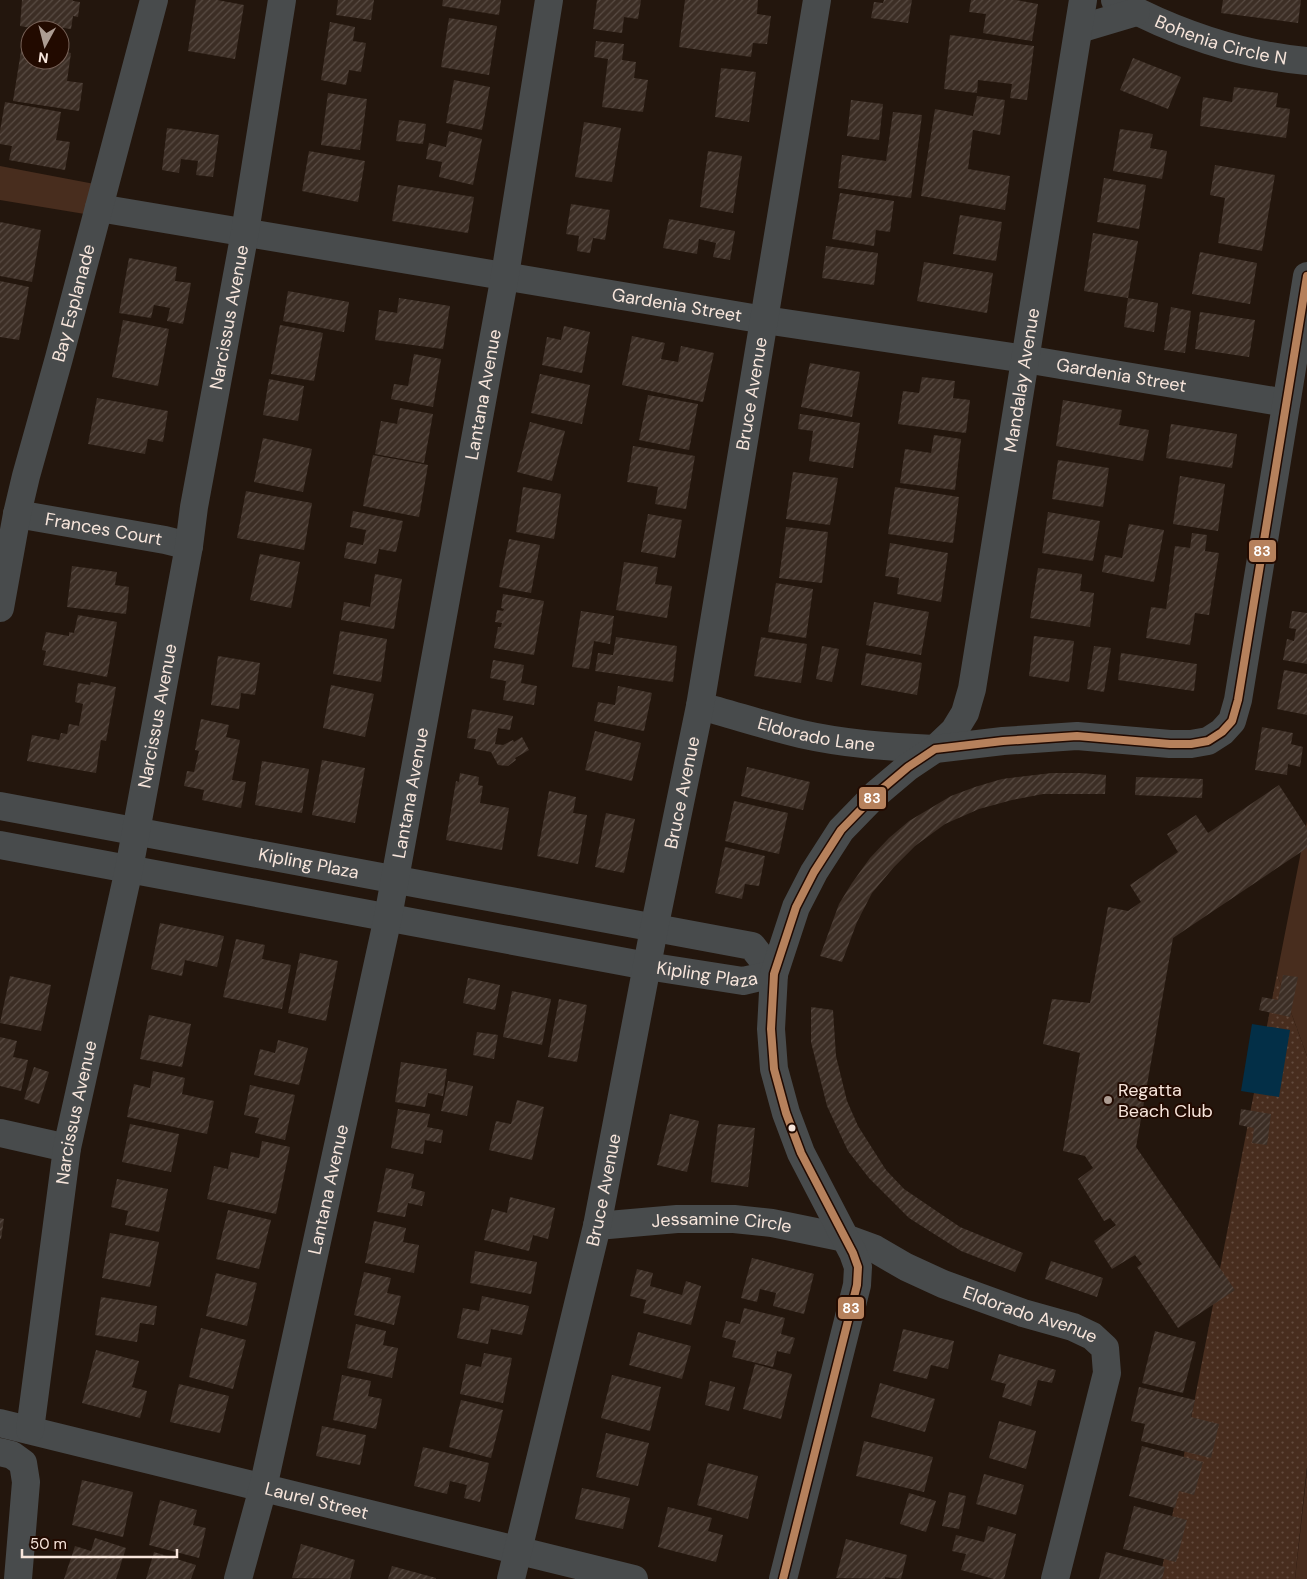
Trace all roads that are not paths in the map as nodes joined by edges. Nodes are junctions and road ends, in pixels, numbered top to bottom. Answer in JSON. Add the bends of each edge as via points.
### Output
{"nodes":[{"id":1,"x":154,"y":0,"type":"edge"},
{"id":2,"x":282,"y":0,"type":"edge"},
{"id":3,"x":549,"y":0,"type":"edge"},
{"id":4,"x":817,"y":0,"type":"edge"},
{"id":5,"x":1083,"y":0,"type":"edge"},
{"id":6,"x":1126,"y":6,"type":"edge"},
{"id":7,"x":1079,"y":29,"type":"junction"},
{"id":8,"x":1307,"y":61,"type":"edge"},
{"id":9,"x":99,"y":208,"type":"junction"},
{"id":10,"x":245,"y":232,"type":"junction"},
{"id":11,"x":505,"y":275,"type":"junction"},
{"id":12,"x":1307,"y":276,"type":"edge"},
{"id":13,"x":765,"y":320,"type":"junction"},
{"id":14,"x":1025,"y":359,"type":"junction"},
{"id":15,"x":1286,"y":404,"type":"junction"},
{"id":16,"x":17,"y":514,"type":"junction"},
{"id":17,"x":189,"y":546,"type":"junction"},
{"id":18,"x":0,"y":608,"type":"edge"},
{"id":19,"x":700,"y":706,"type":"junction"},
{"id":20,"x":935,"y":749,"type":"junction"},
{"id":21,"x":0,"y":806,"type":"edge"},
{"id":22,"x":135,"y":831,"type":"junction"},
{"id":23,"x":0,"y":845,"type":"edge"},
{"id":24,"x":129,"y":869,"type":"junction"},
{"id":25,"x":395,"y":880,"type":"junction"},
{"id":26,"x":388,"y":917,"type":"junction"},
{"id":27,"x":654,"y":929,"type":"junction"},
{"id":28,"x":647,"y":966,"type":"junction"},
{"id":29,"x":774,"y":974,"type":"junction"},
{"id":30,"x":0,"y":1133,"type":"edge"},
{"id":31,"x":67,"y":1148,"type":"junction"},
{"id":32,"x":597,"y":1226,"type":"junction"},
{"id":33,"x":845,"y":1238,"type":"junction"},
{"id":34,"x":0,"y":1423,"type":"edge"},
{"id":35,"x":30,"y":1430,"type":"junction"},
{"id":36,"x":12,"y":1458,"type":"edge"},
{"id":37,"x":263,"y":1488,"type":"junction"},
{"id":38,"x":518,"y":1550,"type":"junction"},
{"id":39,"x":18,"y":1579,"type":"edge"},
{"id":40,"x":238,"y":1579,"type":"edge"},
{"id":41,"x":511,"y":1579,"type":"edge"},
{"id":42,"x":634,"y":1579,"type":"edge"},
{"id":43,"x":783,"y":1579,"type":"edge"},
{"id":44,"x":1056,"y":1579,"type":"edge"}],
"edges":[{"from":1,"to":9,"type":"street","name":"Bay Esplanade"},
{"from":2,"to":10,"type":"street","name":"Narcissus Avenue"},
{"from":3,"to":11,"type":"street","name":"Lantana Avenue"},
{"from":4,"to":13,"type":"street","name":"Bruce Avenue"},
{"from":5,"to":7,"type":"street","name":"Mandalay Avenue"},
{"from":6,"to":7,"type":"street"},
{"from":6,"to":8,"type":"street","name":"Bohenia Circle N","via":[[1187,33],[1240,50]]},
{"from":7,"to":14,"type":"street","name":"Mandalay Avenue"},
{"from":9,"to":10,"type":"street","name":"Gardenia Street"},
{"from":9,"to":16,"type":"street","name":"Bay Esplanade"},
{"from":10,"to":11,"type":"street","name":"Gardenia Street"},
{"from":10,"to":17,"type":"street","name":"Narcissus Avenue"},
{"from":11,"to":13,"type":"street","name":"Gardenia Street"},
{"from":11,"to":25,"type":"street","name":"Lantana Avenue"},
{"from":12,"to":15,"type":"street"},
{"from":13,"to":14,"type":"street","name":"Gardenia Street"},
{"from":13,"to":19,"type":"street","name":"Bruce Avenue"},
{"from":14,"to":15,"type":"street","name":"Gardenia Street"},
{"from":14,"to":20,"type":"street","name":"Mandalay Avenue","via":[[972,689],[965,713],[954,731]]},
{"from":15,"to":20,"type":"street","via":[[1238,700],[1232,721],[1222,732],[1208,741],[1191,744],[1077,736]]},
{"from":16,"to":17,"type":"street","name":"Frances Court"},
{"from":16,"to":18,"type":"street","name":"Bay Esplanade"},
{"from":17,"to":22,"type":"street","name":"Narcissus Avenue"},
{"from":19,"to":20,"type":"street","name":"Eldorado Lane","via":[[801,734],[852,743]]},
{"from":19,"to":27,"type":"street","name":"Bruce Avenue"},
{"from":20,"to":29,"type":"street","via":[[876,794],[841,830],[796,907]]},
{"from":21,"to":22,"type":"street","name":"Kipling Plaza"},
{"from":22,"to":24,"type":"street","name":"Narcissus Avenue"},
{"from":22,"to":25,"type":"street","name":"Kipling Plaza"},
{"from":23,"to":24,"type":"street","name":"Kipling Plaza"},
{"from":24,"to":26,"type":"street","name":"Kipling Plaza"},
{"from":24,"to":31,"type":"street","name":"Narcissus Avenue"},
{"from":25,"to":26,"type":"street","name":"Lantana Avenue"},
{"from":25,"to":27,"type":"street","name":"Kipling Plaza"},
{"from":26,"to":28,"type":"street","name":"Kipling Plaza"},
{"from":26,"to":37,"type":"street","name":"Lantana Avenue"},
{"from":27,"to":28,"type":"street","name":"Bruce Avenue"},
{"from":27,"to":29,"type":"street","name":"Kipling Plaza","via":[[752,946]]},
{"from":28,"to":29,"type":"street","name":"Kipling Plaza","via":[[743,981]]},
{"from":28,"to":32,"type":"street","name":"Bruce Avenue"},
{"from":29,"to":33,"type":"street","via":[[771,1029],[774,1069],[801,1153]]},
{"from":30,"to":31,"type":"street"},
{"from":31,"to":35,"type":"street","name":"Narcissus Avenue"},
{"from":32,"to":33,"type":"street","name":"Jessamine Circle","via":[[677,1219],[734,1219]]},
{"from":32,"to":38,"type":"street","name":"Bruce Avenue"},
{"from":33,"to":43,"type":"street","via":[[858,1267],[857,1285]]},
{"from":33,"to":44,"type":"street","name":"Eldorado Avenue","via":[[875,1248],[943,1284],[1092,1336],[1105,1348],[1107,1373]]},
{"from":34,"to":35,"type":"street","name":"Laurel Street"},
{"from":35,"to":37,"type":"street","name":"Laurel Street"},
{"from":36,"to":39,"type":"street","via":[[26,1482]]},
{"from":37,"to":38,"type":"street","name":"Laurel Street"},
{"from":37,"to":40,"type":"street","name":"Lantana Avenue"},
{"from":38,"to":41,"type":"street","name":"Bruce Avenue"},
{"from":38,"to":42,"type":"street","name":"Laurel Street"}]}
